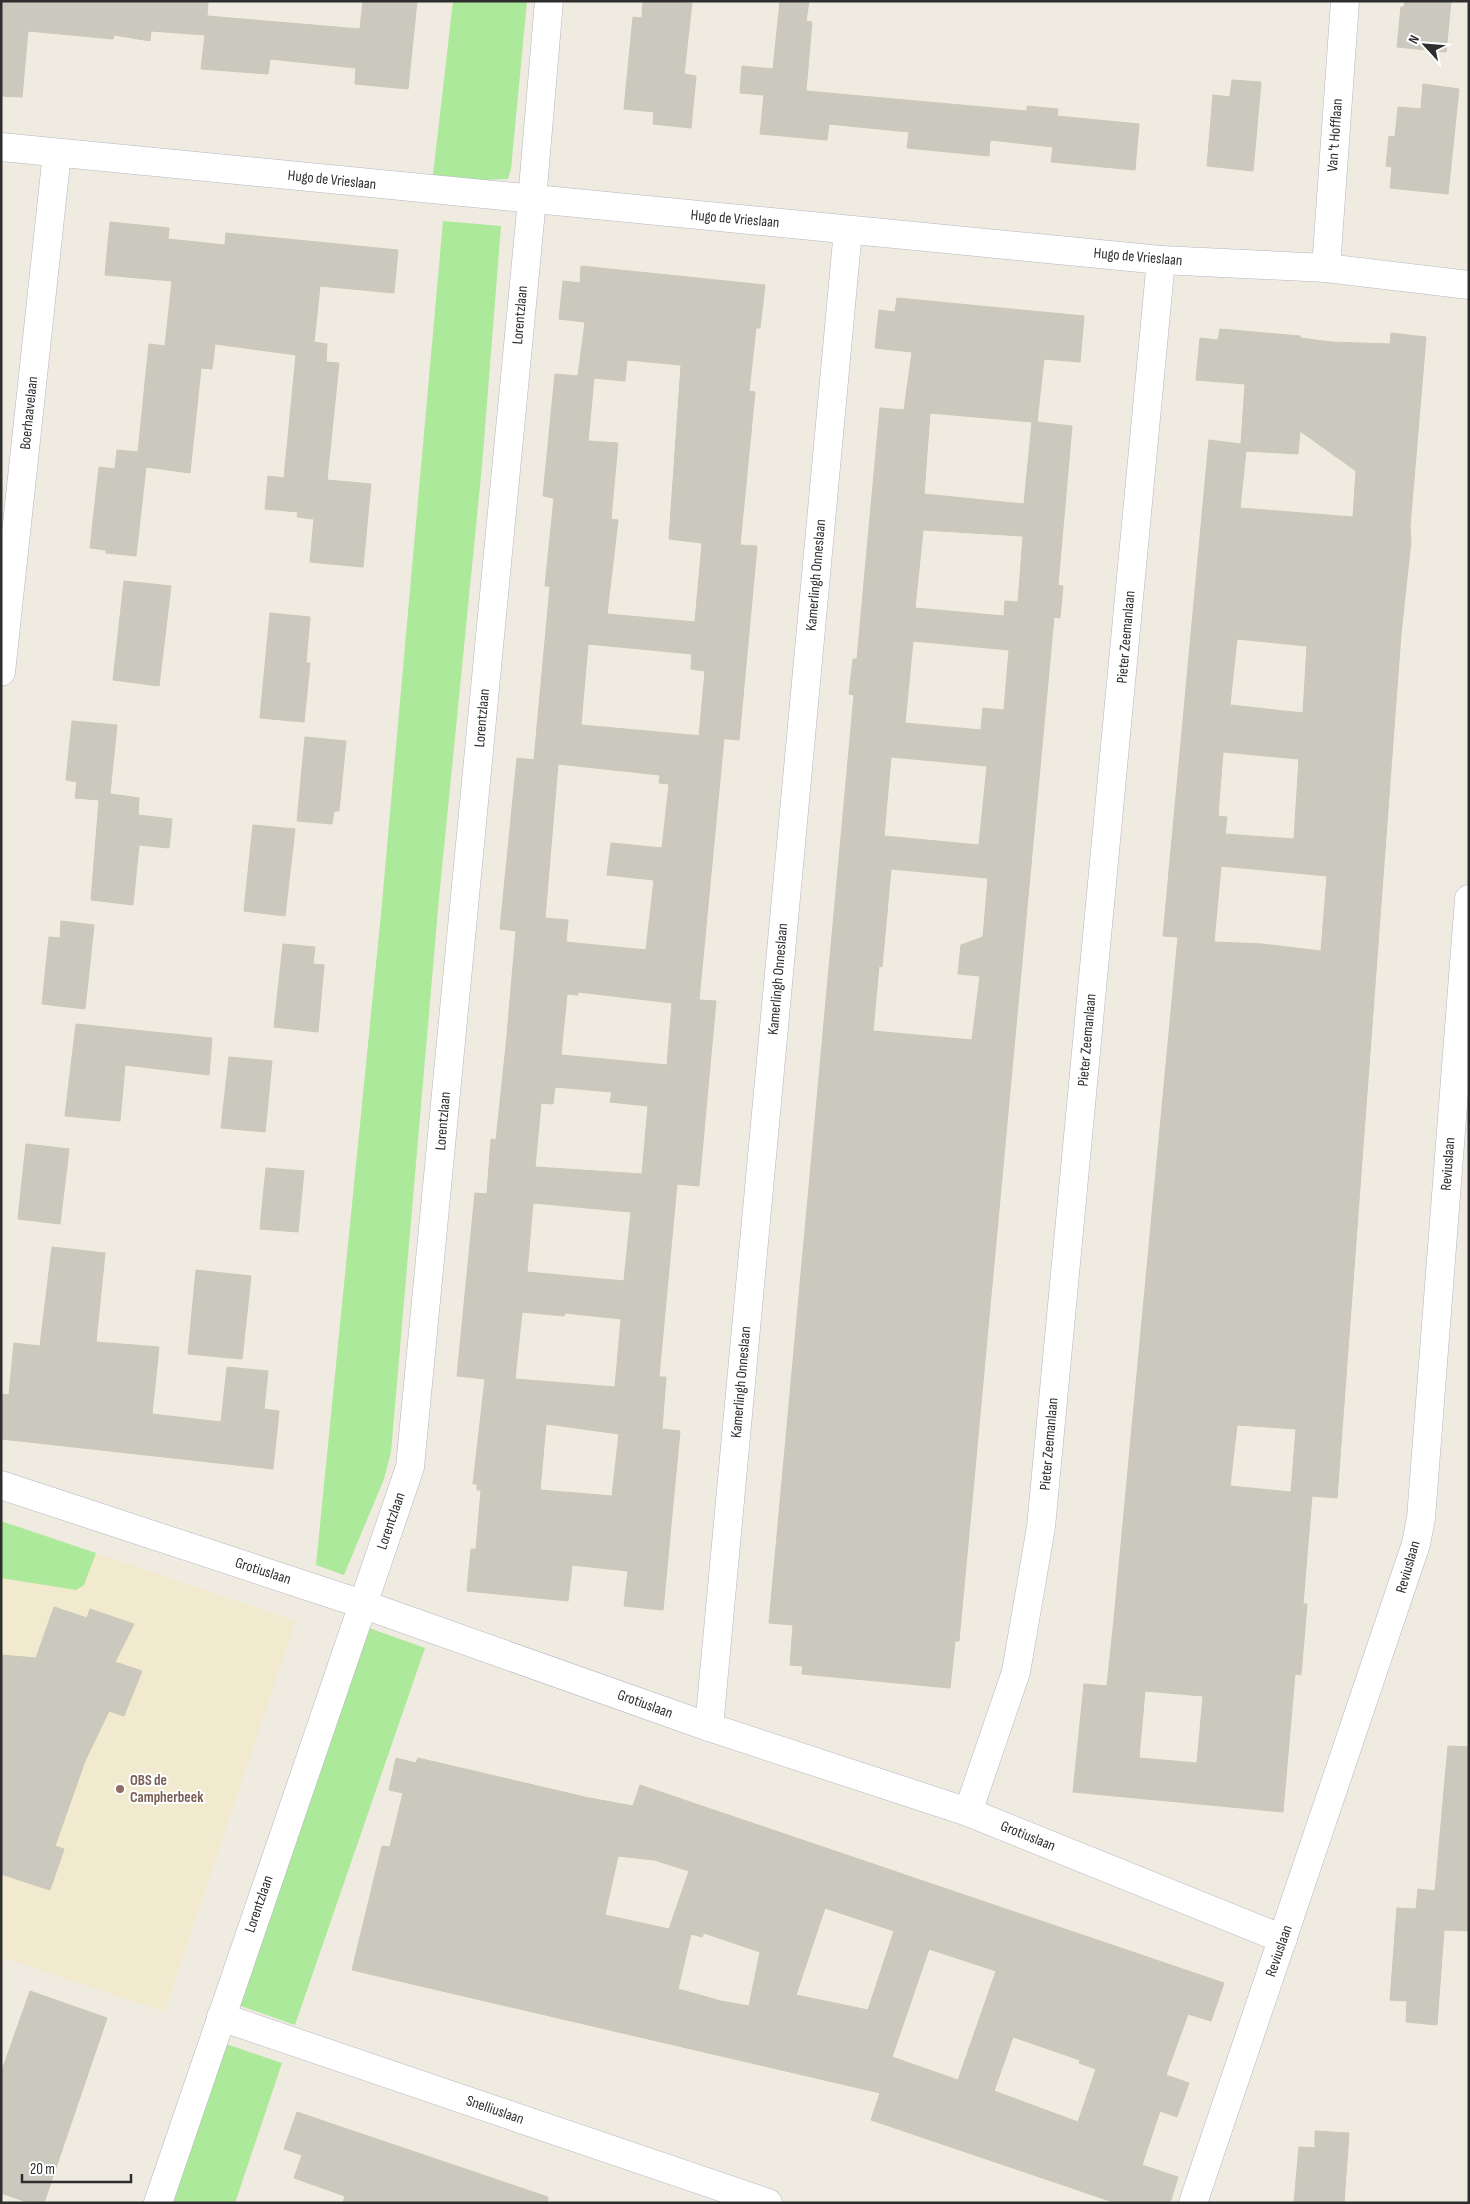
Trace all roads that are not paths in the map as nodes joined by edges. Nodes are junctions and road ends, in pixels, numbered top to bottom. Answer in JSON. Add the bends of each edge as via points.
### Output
{"nodes":[{"id":1,"x":549,"y":1,"type":"edge"},
{"id":2,"x":1345,"y":1,"type":"edge"},
{"id":3,"x":1,"y":147,"type":"edge"},
{"id":4,"x":57,"y":153,"type":"junction"},
{"id":5,"x":532,"y":200,"type":"junction"},
{"id":6,"x":848,"y":230,"type":"junction"},
{"id":7,"x":1162,"y":260,"type":"junction"},
{"id":8,"x":1326,"y":268,"type":"junction"},
{"id":9,"x":1469,"y":285,"type":"edge"},
{"id":10,"x":1,"y":672,"type":"edge"},
{"id":11,"x":1469,"y":899,"type":"edge"},
{"id":12,"x":1,"y":1485,"type":"edge"},
{"id":13,"x":362,"y":1604,"type":"junction"},
{"id":14,"x":709,"y":1727,"type":"junction"},
{"id":15,"x":968,"y":1812,"type":"junction"},
{"id":16,"x":1283,"y":1939,"type":"junction"},
{"id":17,"x":221,"y":2017,"type":"junction"},
{"id":18,"x":158,"y":2203,"type":"edge"},
{"id":19,"x":768,"y":2203,"type":"edge"},
{"id":20,"x":1193,"y":2203,"type":"edge"}],
"edges":[{"from":1,"to":5,"type":"street","name":"Lorentzlaan"},
{"from":2,"to":8,"type":"street","name":"Van 't Hofflaan"},
{"from":3,"to":4,"type":"street","name":"Hugo de Vrieslaan"},
{"from":4,"to":5,"type":"street","name":"Hugo de Vrieslaan"},
{"from":4,"to":10,"type":"street","name":"Boerhaavelaan"},
{"from":5,"to":6,"type":"street","name":"Hugo de Vrieslaan"},
{"from":5,"to":13,"type":"street","name":"Lorentzlaan","via":[[410,1468]]},
{"from":6,"to":7,"type":"street","name":"Hugo de Vrieslaan"},
{"from":6,"to":14,"type":"street","name":"Kamerlingh Onneslaan"},
{"from":7,"to":8,"type":"street","name":"Hugo de Vrieslaan"},
{"from":7,"to":15,"type":"street","name":"Pieter Zeemanlaan","via":[[1041,1527],[1016,1672]]},
{"from":8,"to":9,"type":"street","name":"Hugo de Vrieslaan"},
{"from":11,"to":16,"type":"street","name":"Reviuslaan","via":[[1418,1536]]},
{"from":12,"to":13,"type":"street","name":"Grotiuslaan"},
{"from":13,"to":14,"type":"street","name":"Grotiuslaan"},
{"from":13,"to":17,"type":"street","name":"Lorentzlaan"},
{"from":14,"to":15,"type":"street","name":"Grotiuslaan"},
{"from":15,"to":16,"type":"street","name":"Grotiuslaan"},
{"from":16,"to":20,"type":"street","name":"Reviuslaan"},
{"from":17,"to":18,"type":"street","name":"Lorentzlaan"},
{"from":17,"to":19,"type":"street","name":"Snelliuslaan"}]}
